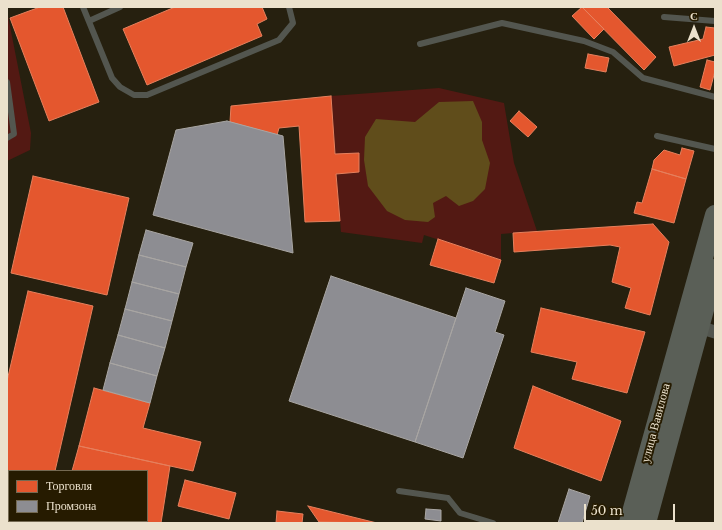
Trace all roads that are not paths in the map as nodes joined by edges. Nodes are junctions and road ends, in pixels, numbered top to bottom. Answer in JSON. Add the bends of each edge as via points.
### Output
{"nodes":[{"id":1,"x":83,"y":7,"type":"edge"},
{"id":2,"x":120,"y":7,"type":"edge"},
{"id":3,"x":289,"y":7,"type":"edge"},
{"id":4,"x":664,"y":18,"type":"dead end"},
{"id":5,"x":89,"y":21,"type":"junction"},
{"id":6,"x":715,"y":21,"type":"edge"},
{"id":7,"x":420,"y":44,"type":"dead end"},
{"id":8,"x":7,"y":82,"type":"edge"},
{"id":9,"x":715,"y":97,"type":"edge"},
{"id":10,"x":657,"y":136,"type":"dead end"},
{"id":11,"x":7,"y":138,"type":"edge"},
{"id":12,"x":715,"y":149,"type":"edge"},
{"id":13,"x":715,"y":215,"type":"edge"},
{"id":14,"x":715,"y":269,"type":"edge"},
{"id":15,"x":699,"y":327,"type":"edge"},
{"id":16,"x":399,"y":491,"type":"dead end"},
{"id":17,"x":493,"y":523,"type":"edge"},
{"id":18,"x":629,"y":523,"type":"edge"},
{"id":19,"x":646,"y":523,"type":"edge"}],
"edges":[{"from":1,"to":5,"type":"lane"},
{"from":2,"to":5,"type":"lane"},
{"from":3,"to":5,"type":"lane","via":[[292,23],[279,40],[147,95],[134,95],[120,87],[112,78]]},
{"from":4,"to":6,"type":"lane"},
{"from":7,"to":9,"type":"lane","via":[[502,23],[584,41],[613,52],[643,78]]},
{"from":8,"to":11,"type":"lane","via":[[14,134]]},
{"from":10,"to":12,"type":"lane"},
{"from":13,"to":15,"type":"main road","name":"улица Вавилова"},
{"from":14,"to":15,"type":"main road","name":"улица Вавилова"},
{"from":15,"to":18,"type":"main road","name":"улица Вавилова"},
{"from":15,"to":19,"type":"main road","name":"улица Вавилова"},
{"from":16,"to":17,"type":"lane","via":[[448,498],[460,513]]}]}
